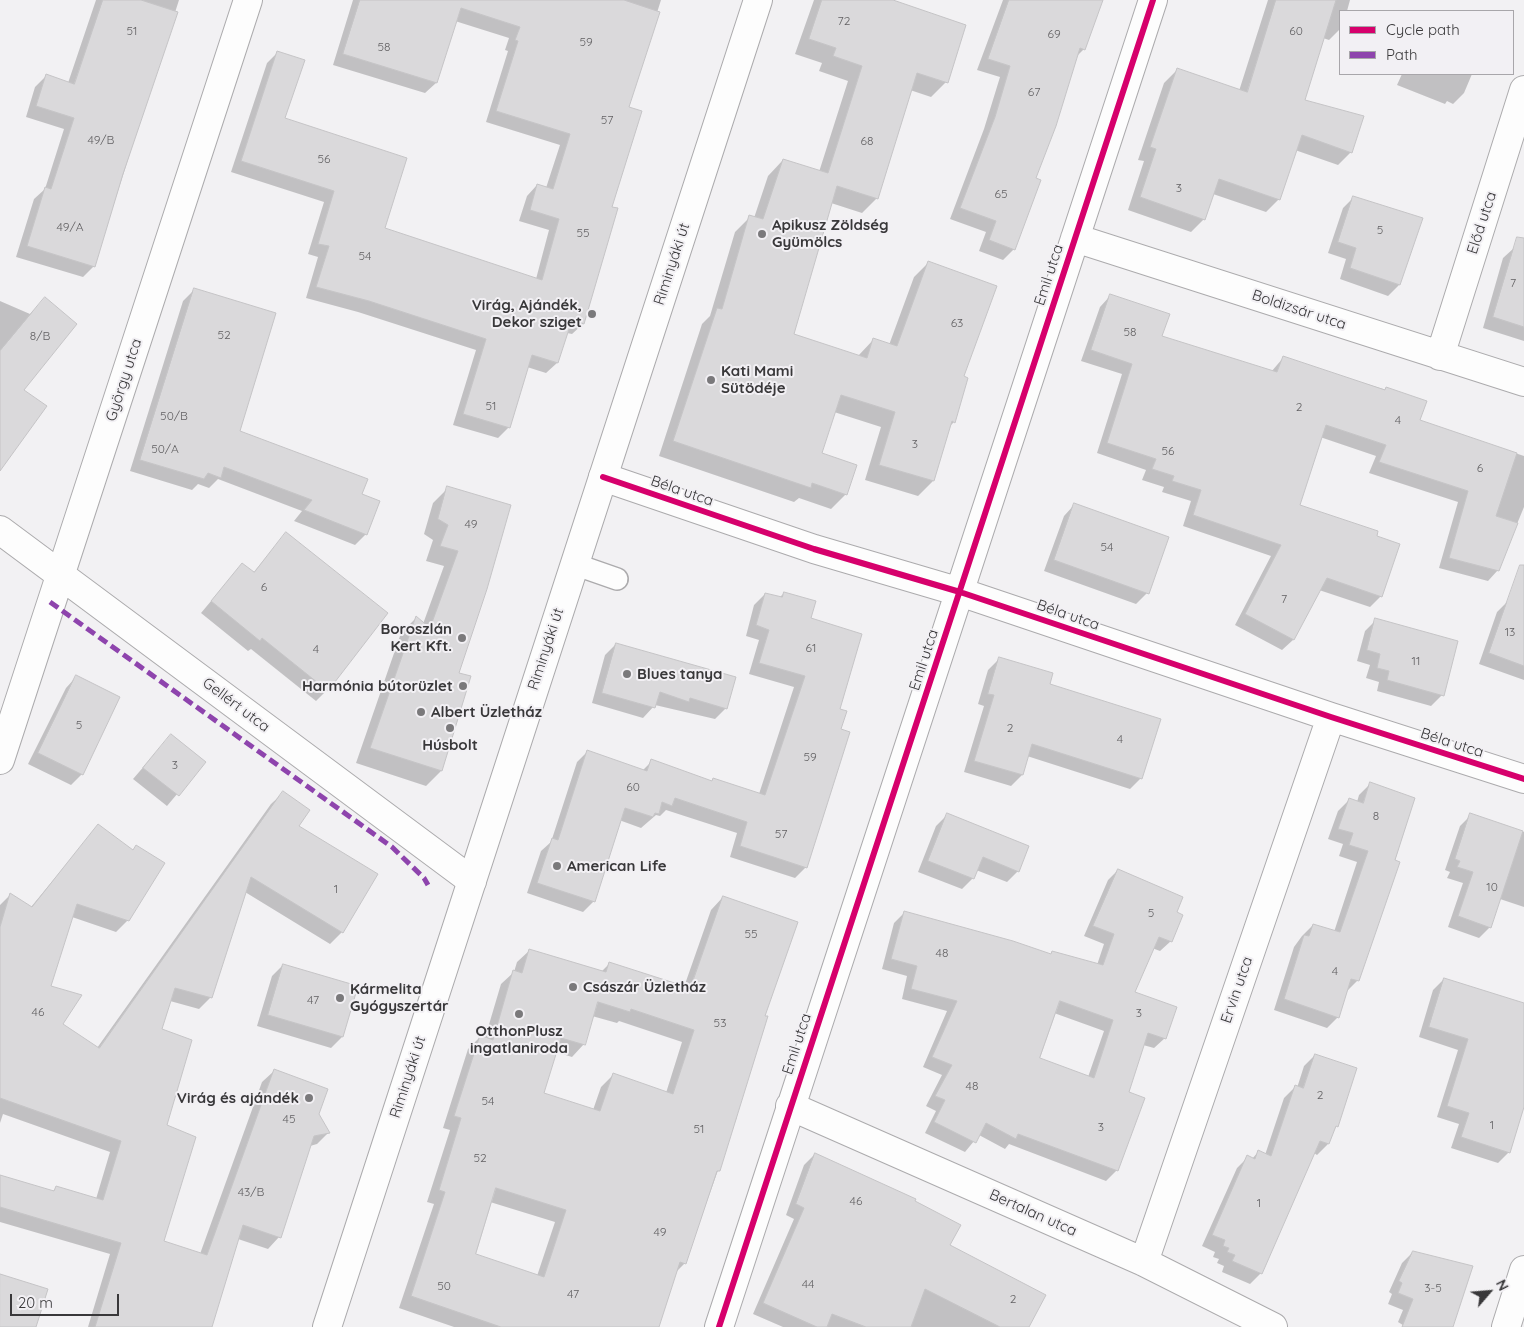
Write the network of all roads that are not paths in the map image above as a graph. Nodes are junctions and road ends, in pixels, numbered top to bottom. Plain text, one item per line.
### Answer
1 (248, 0) edge
2 (758, 0) edge
3 (1153, 0) edge
4 (1524, 90) edge
5 (1074, 238) junction
6 (1440, 356) junction
7 (1524, 382) edge
8 (603, 477) junction
9 (0, 530) edge
10 (574, 564) junction
11 (59, 574) junction
12 (617, 579) dead end
13 (960, 592) junction
14 (1331, 717) junction
15 (0, 760) edge
16 (1524, 779) edge
17 (472, 881) junction
18 (790, 1106) junction
19 (1144, 1262) junction
20 (1524, 1270) edge
21 (327, 1327) edge
22 (719, 1327) edge
23 (1273, 1327) edge
24 (1506, 1327) edge

1 - 11 street, György utca
2 - 8 street, Riminyáki út
3 - 5 street, Emil utca
4 - 6 street, Előd utca
5 - 6 street, Boldizsár utca
5 - 13 street, Emil utca
6 - 7 street, Boldizsár utca
8 - 10 street, Riminyáki út
8 - 13 street, Béla utca
9 - 11 street, Gellért utca
10 - 12 lane
10 - 17 street, Riminyáki út
11 - 15 street, György utca
11 - 17 street, Gellért utca
13 - 14 street, Béla utca
13 - 18 street, Emil utca
14 - 16 street, Béla utca
14 - 19 street, Ervin utca
17 - 21 street, Riminyáki út
18 - 19 street, Bertalan utca
18 - 22 street, Emil utca
19 - 23 street, Bertalan utca
20 - 24 street

